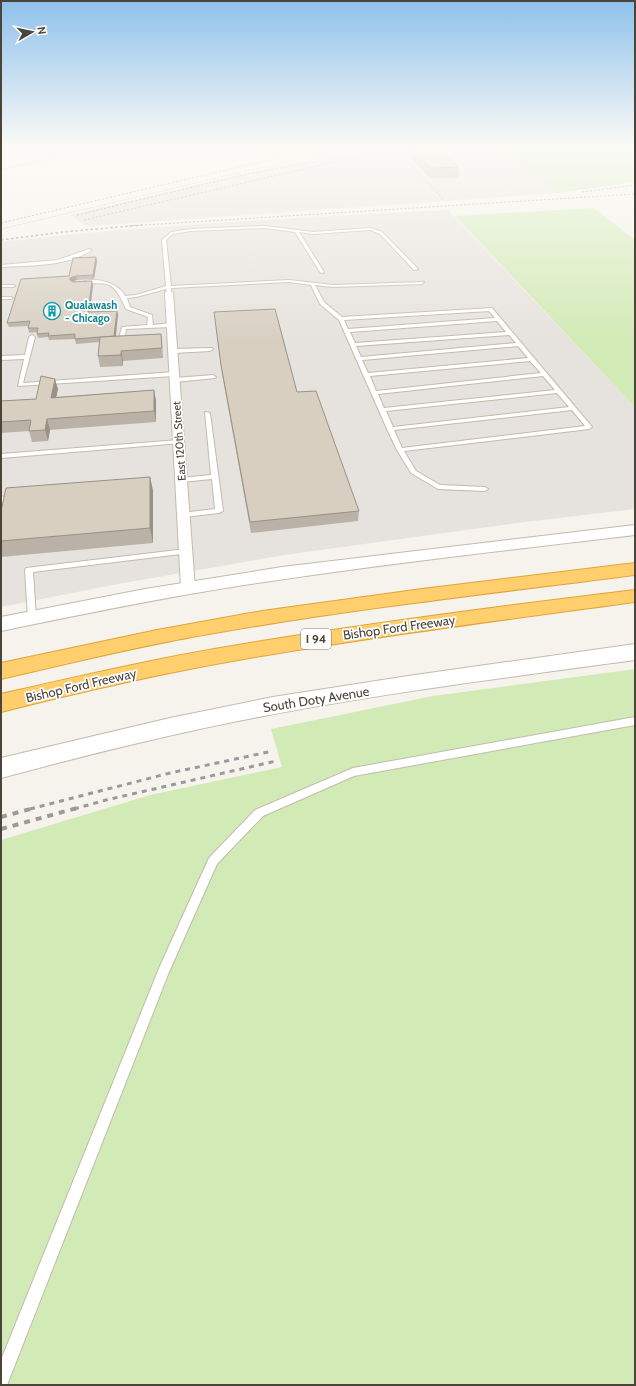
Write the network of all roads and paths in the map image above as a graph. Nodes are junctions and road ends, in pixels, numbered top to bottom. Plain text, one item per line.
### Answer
1 (70, 213) edge
2 (1, 229) edge
3 (297, 232) junction
4 (90, 250) dead end
5 (1, 266) edge
6 (416, 269) dead end
7 (322, 272) dead end
8 (74, 283) edge
9 (422, 283) dead end
10 (313, 285) junction
11 (1, 286) edge
12 (14, 286) dead end
13 (169, 290) junction
14 (125, 296) junction
15 (1, 298) edge
16 (12, 298) dead end
17 (498, 319) junction
18 (341, 320) junction
19 (171, 325) junction
20 (150, 326) junction
21 (346, 331) junction
22 (510, 332) junction
23 (32, 337) dead end
24 (121, 342) edge
25 (520, 344) junction
26 (353, 345) junction
27 (210, 349) dead end
28 (173, 351) junction
29 (27, 357) junction
30 (1, 358) edge
31 (359, 359) junction
32 (531, 359) junction
33 (544, 374) junction
34 (366, 375) junction
35 (174, 377) junction
36 (213, 377) dead end
37 (558, 391) junction
38 (374, 393) junction
39 (572, 408) junction
40 (382, 410) junction
41 (207, 413) dead end
42 (390, 429) junction
43 (179, 442) junction
44 (400, 450) junction
45 (1, 456) edge
46 (215, 477) junction
47 (181, 480) junction
48 (485, 489) dead end
49 (1, 498) edge
50 (1, 508) edge
51 (184, 515) junction
52 (635, 530) edge
53 (186, 552) junction
54 (635, 569) edge
55 (188, 588) junction
56 (635, 596) edge
57 (32, 618) junction
58 (1, 624) edge
59 (635, 652) edge
60 (1, 671) edge
61 (1, 703) edge
62 (635, 721) edge
63 (1, 768) edge
64 (1, 1380) edge

1 - 2 path
3 - 6 lane
3 - 7 lane
3 - 13 lane
4 - 5 lane
8 - 14 lane
9 - 10 lane
10 - 13 lane
10 - 18 lane
11 - 12 lane
13 - 14 lane
13 - 19 street, East 120th Street
14 - 20 lane
15 - 16 lane
17 - 18 lane
17 - 21 lane
17 - 22 lane
18 - 21 lane
19 - 20 lane
19 - 28 street, East 120th Street
20 - 24 lane
21 - 26 lane
22 - 25 lane
22 - 26 lane
23 - 29 lane
25 - 31 lane
25 - 32 lane
26 - 31 lane
27 - 28 lane
28 - 35 street, East 120th Street
29 - 30 lane
29 - 35 lane
31 - 34 lane
32 - 33 lane
32 - 34 lane
33 - 37 lane
33 - 38 lane
34 - 38 lane
35 - 36 lane
35 - 43 street, East 120th Street
37 - 39 lane
37 - 40 lane
38 - 40 lane
39 - 42 lane
39 - 44 lane
40 - 42 lane
41 - 46 lane
42 - 44 lane
43 - 45 lane
43 - 47 street, East 120th Street
44 - 48 lane
46 - 47 lane
46 - 51 lane
47 - 51 street, East 120th Street
49 - 50 lane
51 - 53 street, East 120th Street
52 - 55 street
53 - 55 street, East 120th Street
53 - 57 lane
54 - 60 highway, I 94
55 - 57 street
56 - 61 highway, Bishop Ford Freeway / I 94
57 - 58 street
59 - 63 street, South Doty Avenue
62 - 64 lane

